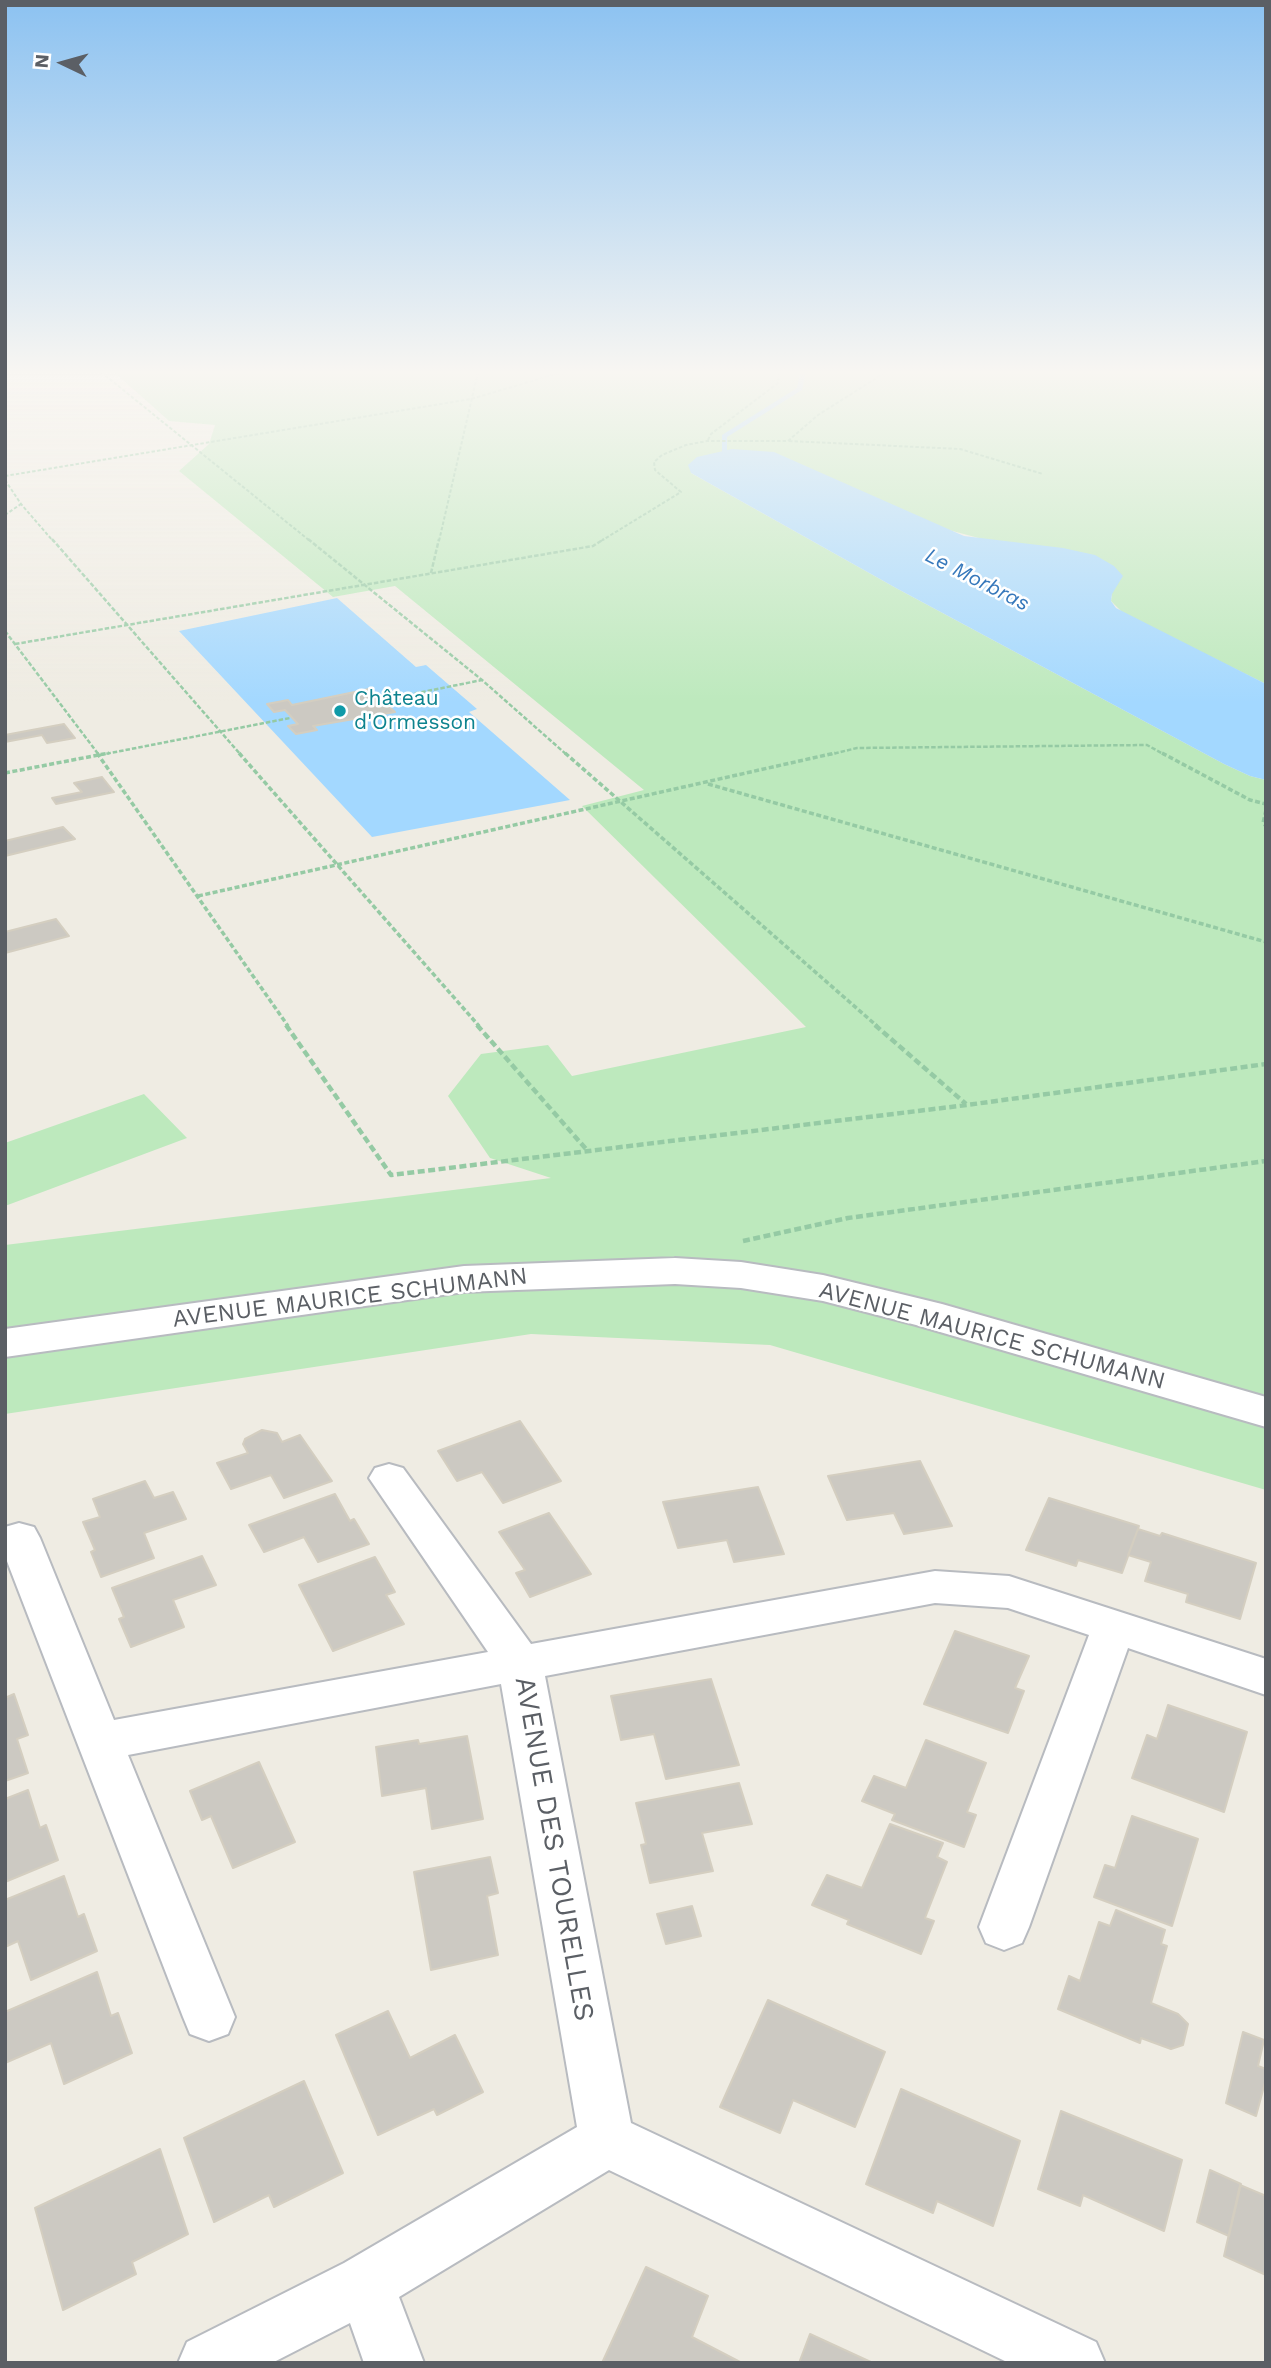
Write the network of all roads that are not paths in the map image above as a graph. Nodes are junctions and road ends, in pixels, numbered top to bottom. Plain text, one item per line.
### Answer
1 (5, 1343) edge
2 (1266, 1412) edge
3 (389, 1478) dead end
4 (19, 1538) dead end
5 (1114, 1626) junction
6 (520, 1663) junction
7 (1266, 1676) edge
8 (99, 1742) junction
9 (1004, 1927) dead end
10 (209, 2017) dead end
11 (607, 2140) junction
12 (365, 2284) junction
13 (208, 2363) edge
14 (394, 2363) edge
15 (1075, 2363) edge

1 - 2 street, AVENUE MAURICE SCHUMANN
3 - 6 street
4 - 8 street
5 - 6 street, AVENUE DES TOURELLES
5 - 7 street, AVENUE DES TOURELLES
5 - 9 street
6 - 8 street
6 - 11 street, AVENUE DES TOURELLES
8 - 10 street
11 - 12 street
11 - 15 street
12 - 13 street
12 - 14 street

